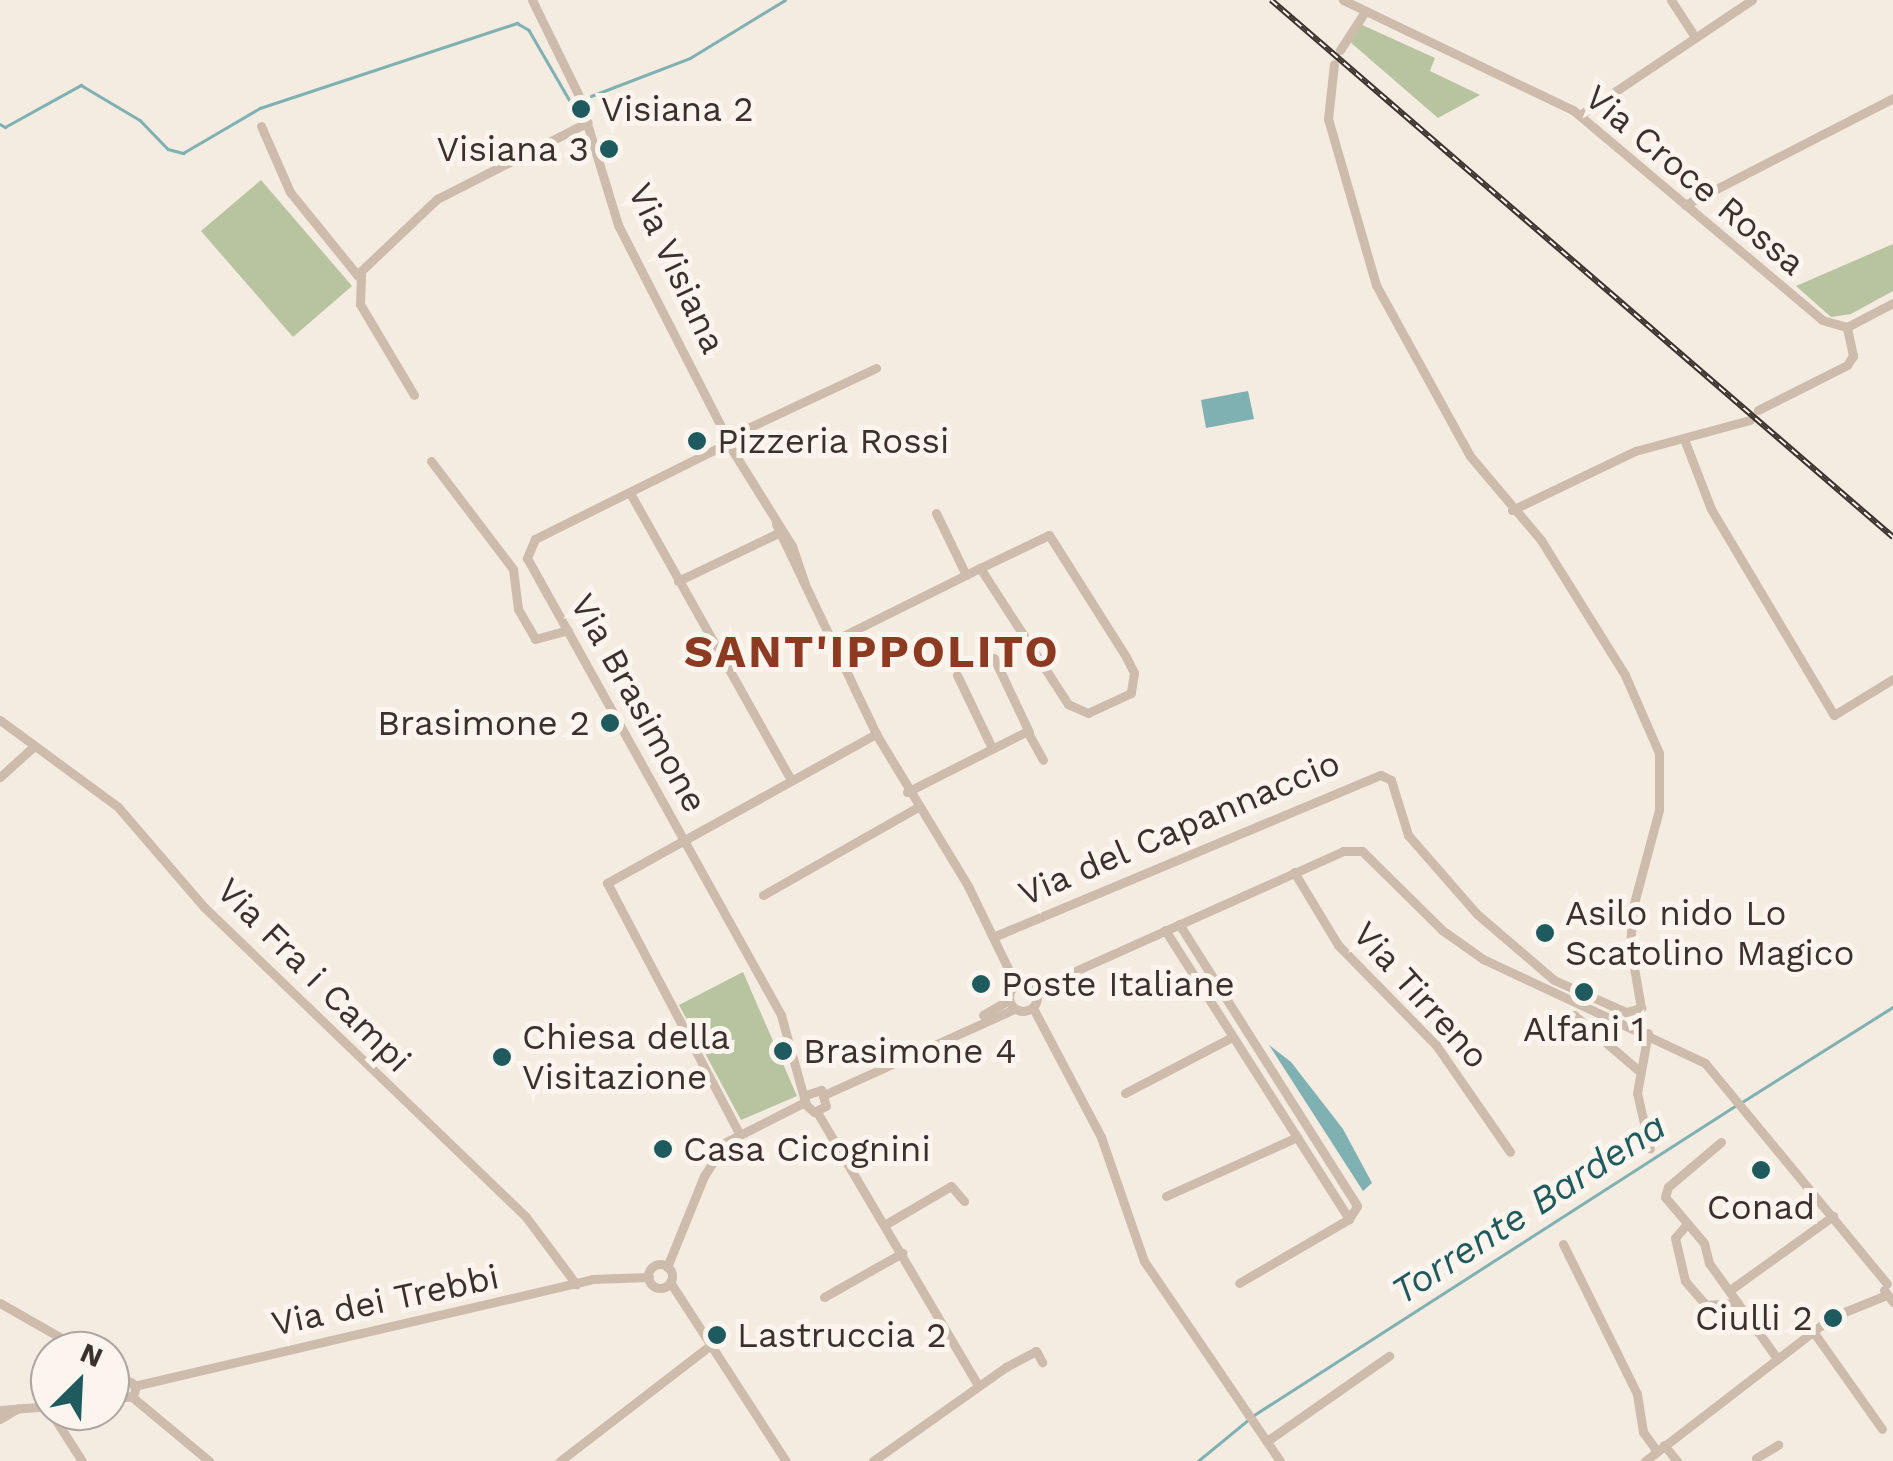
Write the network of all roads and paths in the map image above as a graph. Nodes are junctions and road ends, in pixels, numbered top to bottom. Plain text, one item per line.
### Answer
1 (532, 0) edge
2 (1343, 0) edge
3 (1671, 0) edge
4 (1752, 0) edge
5 (1364, 13) junction
6 (1694, 37) junction
7 (1340, 50) dead end
8 (1334, 64) dead end
9 (1893, 98) edge
10 (1580, 116) junction
11 (588, 122) junction
12 (262, 126) dead end
13 (1685, 205) junction
14 (358, 276) junction
15 (1893, 302) edge
16 (1847, 327) junction
17 (876, 368) dead end
18 (414, 395) dead end
19 (1758, 410) dead end
20 (1750, 420) dead end
21 (729, 435) junction
22 (1684, 439) junction
23 (726, 447) junction
24 (431, 461) dead end
25 (630, 493) junction
26 (1512, 510) junction
27 (936, 513) dead end
28 (776, 529) junction
29 (980, 568) junction
30 (966, 576) junction
31 (678, 581) junction
32 (568, 630) junction
33 (833, 642) junction
34 (994, 658) dead end
35 (957, 676) dead end
36 (1893, 679) edge
37 (0, 720) edge
38 (1030, 732) junction
39 (876, 734) junction
40 (32, 748) junction
41 (992, 748) junction
42 (1042, 760) dead end
43 (0, 777) edge
44 (791, 780) junction
45 (907, 792) junction
46 (916, 808) junction
47 (684, 839) junction
48 (1294, 872) junction
49 (764, 895) dead end
50 (1179, 924) junction
51 (1165, 930) junction
52 (993, 936) junction
53 (1016, 985) junction
54 (1035, 989) junction
55 (1011, 1004) junction
56 (1033, 1008) junction
57 (1574, 1014) dead end
58 (1648, 1033) junction
59 (1232, 1037) junction
60 (1638, 1070) junction
61 (1126, 1093) dead end
62 (816, 1101) junction
63 (740, 1135) junction
64 (1296, 1136) junction
65 (1722, 1142) dead end
66 (1650, 1149) dead end
67 (1510, 1152) dead end
68 (1166, 1196) dead end
69 (964, 1201) dead end
70 (1832, 1216) junction
71 (1349, 1219) junction
72 (886, 1224) junction
73 (1688, 1224) junction
74 (1564, 1244) dead end
75 (902, 1252) junction
76 (667, 1266) junction
77 (649, 1277) junction
78 (670, 1282) junction
79 (1238, 1283) dead end
80 (576, 1284) junction
81 (1890, 1284) edge
82 (1730, 1290) junction
83 (824, 1298) dead end
84 (1888, 1299) edge
85 (1738, 1303) junction
86 (0, 1304) edge
87 (1812, 1330) junction
88 (48, 1331) edge
89 (712, 1344) junction
90 (1389, 1356) dead end
91 (1776, 1356) junction
92 (1042, 1362) dead end
93 (978, 1385) junction
94 (133, 1391) joint
95 (18, 1408) junction
96 (30, 1408) edge
97 (0, 1410) edge
98 (0, 1419) edge
99 (1882, 1430) dead end
100 (63, 1431) edge
101 (1267, 1441) junction
102 (1778, 1445) dead end
103 (1661, 1448) junction
104 (1754, 1460) edge
105 (82, 1461) edge
106 (209, 1461) edge
107 (560, 1461) edge
108 (786, 1461) edge
109 (873, 1461) edge
110 (1280, 1461) edge
111 (1645, 1461) edge
112 (1676, 1461) edge

1 - 11 street, Via Visiana
2 - 5 street, Via Croce Rossa
3 - 6 street
4 - 6 street
5 - 7 street
5 - 10 street, Via Croce Rossa
6 - 10 street
8 - 26 street
9 - 13 street
10 - 13 street, Via Croce Rossa
11 - 14 street
11 - 21 street, Via Visiana
12 - 14 street
13 - 16 street, Via Croce Rossa
14 - 18 street
15 - 16 street
16 - 19 street
17 - 21 street
20 - 22 street
21 - 23 street
22 - 26 street
22 - 36 street
23 - 25 street, Via Brasimone
23 - 28 street
24 - 32 street
25 - 31 street
25 - 32 street, Via Brasimone
26 - 52 street, Via del Capannaccio
27 - 30 street
28 - 31 street
28 - 33 street
29 - 29 street
29 - 30 street
30 - 33 street
31 - 44 street
32 - 47 street, Via Brasimone
33 - 39 street
34 - 38 street
35 - 41 street
37 - 40 street, Via Fra i Campi
38 - 41 street
38 - 42 street
39 - 44 street
39 - 45 street
40 - 43 street
40 - 80 street, Via Fra i Campi
41 - 45 street
44 - 47 street
45 - 46 street
46 - 49 street
46 - 52 street
47 - 62 street, Via Brasimone
47 - 63 street
48 - 50 street
48 - 58 street
48 - 67 street, Via Tirreno
50 - 51 street
50 - 71 street
51 - 54 street
51 - 59 street
52 - 53 street
53 - 54 street
53 - 55 street
54 - 56 street
55 - 56 street
55 - 62 street
56 - 101 street
57 - 60 street
58 - 60 street
58 - 70 street
59 - 61 street
59 - 64 street
60 - 66 street
62 - 63 street
62 - 72 street, Via Brasimone
63 - 76 street
64 - 68 street
64 - 71 street
65 - 73 street
69 - 72 street
70 - 81 street
70 - 82 street
71 - 79 street
72 - 75 street, Via Brasimone
73 - 82 street
73 - 85 street
74 - 103 street
75 - 83 street
75 - 93 street, Via Brasimone
76 - 77 street
76 - 78 street
77 - 78 street
77 - 80 street, Via dei Trebbi
78 - 89 street
80 - 94 street, Via dei Trebbi
81 - 84 street
82 - 85 street
84 - 87 street
85 - 91 street
86 - 88 street
87 - 91 street
87 - 99 street
89 - 107 street
89 - 108 street
90 - 101 street
91 - 103 street
92 - 93 street
93 - 109 street
94 - 106 street
95 - 96 street
95 - 97 street
95 - 98 street
100 - 105 street
101 - 110 street
102 - 104 street
103 - 111 street
103 - 112 street

